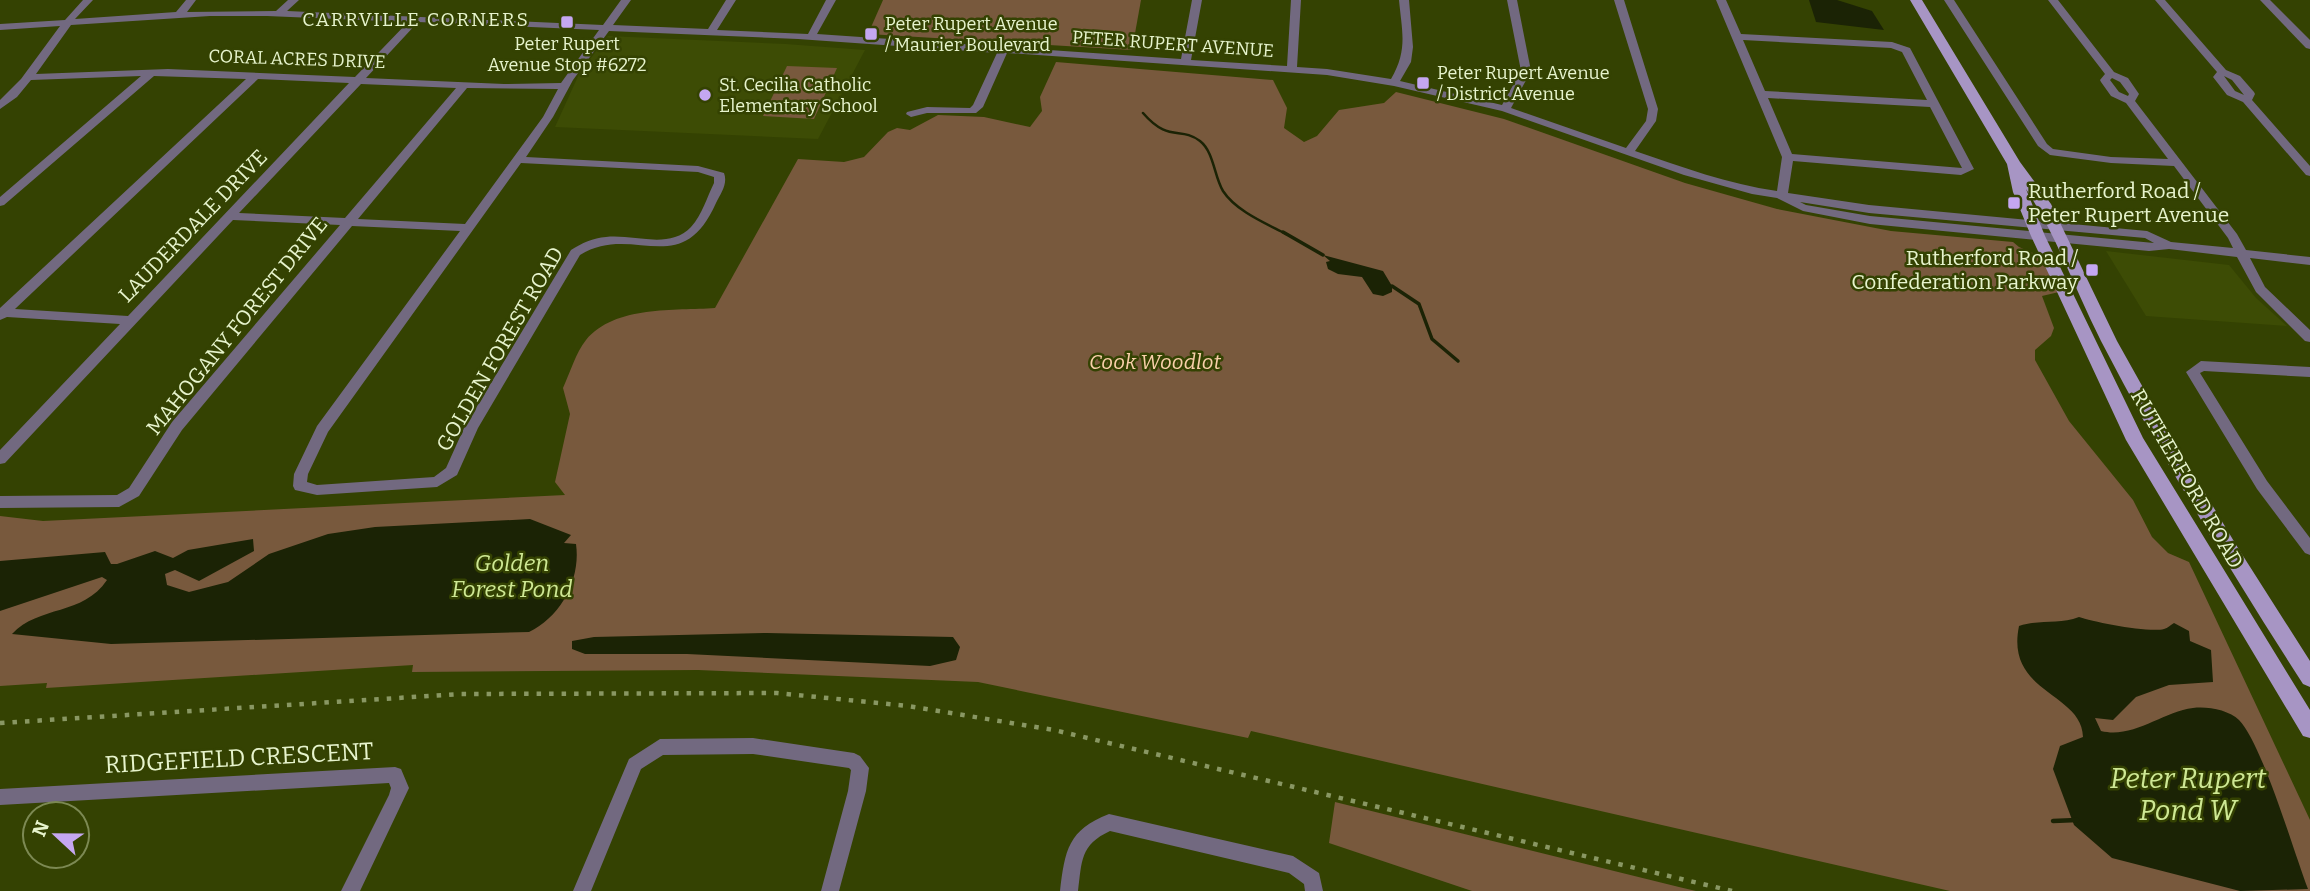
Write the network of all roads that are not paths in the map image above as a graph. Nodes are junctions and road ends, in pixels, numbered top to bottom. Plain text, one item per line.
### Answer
1 (88, 0) edge
2 (191, 0) edge
3 (294, 0) edge
4 (626, 0) edge
5 (731, 0) edge
6 (831, 0) edge
7 (1197, 0) edge
8 (1296, 0) edge
9 (1404, 0) edge
10 (1513, 0) edge
11 (1619, 0) edge
12 (1721, 0) edge
13 (1916, 0) edge
14 (1949, 0) edge
15 (2053, 0) edge
16 (2160, 0) edge
17 (2265, 0) edge
18 (278, 14) junction
19 (179, 15) junction
20 (69, 21) junction
21 (414, 21) junction
22 (0, 27) edge
23 (604, 28) junction
24 (711, 32) junction
25 (811, 37) junction
26 (1737, 37) junction
27 (2310, 46) edge
28 (1003, 50) junction
29 (1186, 62) junction
30 (1292, 69) junction
31 (152, 72) junction
32 (256, 75) junction
33 (29, 77) junction
34 (359, 80) junction
35 (1394, 83) junction
36 (464, 85) junction
37 (564, 86) junction
38 (1761, 94) junction
39 (1935, 104) junction
40 (0, 106) edge
41 (1504, 109) junction
42 (911, 114) dead end
43 (1628, 153) junction
44 (1788, 156) junction
45 (518, 160) junction
46 (2178, 163) junction
47 (2014, 164) junction
48 (2310, 173) edge
49 (1782, 197) junction
50 (0, 203) edge
51 (230, 216) junction
52 (347, 222) junction
53 (468, 228) junction
54 (2036, 230) junction
55 (2057, 232) junction
56 (2241, 253) junction
57 (2310, 261) edge
58 (1, 314) edge
59 (129, 320) junction
60 (2310, 338) edge
61 (2310, 372) edge
62 (0, 459) edge
63 (0, 502) edge
64 (2310, 549) edge
65 (2310, 678) edge
66 (2310, 729) edge
67 (0, 797) edge
68 (350, 891) edge
69 (582, 891) edge
70 (830, 891) edge
71 (1069, 891) edge
72 (1314, 891) edge

1 - 20 street
2 - 19 street
3 - 18 street
4 - 23 street, GOLDEN FOREST ROAD
5 - 24 street
6 - 25 street
7 - 29 street
8 - 30 street
9 - 35 street
10 - 41 street
11 - 43 street
12 - 26 street
13 - 47 main road, RUTHERFORD ROAD
14 - 46 street
15 - 46 street
16 - 48 street
17 - 27 street
18 - 19 street, PETER RUPERT AVENUE
18 - 21 street, PETER RUPERT AVENUE
19 - 20 street, PETER RUPERT AVENUE
20 - 22 street, PETER RUPERT AVENUE
20 - 33 street
21 - 23 street, PETER RUPERT AVENUE
21 - 34 street, LAUDERDALE DRIVE
23 - 24 street, PETER RUPERT AVENUE
23 - 37 street, GOLDEN FOREST ROAD
24 - 25 street, PETER RUPERT AVENUE
25 - 28 street, PETER RUPERT AVENUE
26 - 38 street
26 - 39 street
28 - 29 street, PETER RUPERT AVENUE
28 - 42 street
29 - 30 street, PETER RUPERT AVENUE
30 - 35 street, PETER RUPERT AVENUE
31 - 32 street, CORAL ACRES DRIVE
31 - 33 street, CORAL ACRES DRIVE
31 - 50 street
32 - 34 street, CORAL ACRES DRIVE
32 - 58 street
33 - 40 street
34 - 36 street, CORAL ACRES DRIVE
34 - 51 street, LAUDERDALE DRIVE
35 - 41 street, PETER RUPERT AVENUE
36 - 37 street, CORAL ACRES DRIVE
36 - 52 street, MAHOGANY FOREST DRIVE
37 - 45 street, GOLDEN FOREST ROAD
38 - 39 street
38 - 44 street
39 - 44 street
41 - 43 street, PETER RUPERT AVENUE
43 - 49 street, PETER RUPERT AVENUE
44 - 49 street
45 - 53 street, GOLDEN FOREST ROAD
45 - 53 street, GOLDEN FOREST ROAD
46 - 56 street
47 - 54 main road, RUTHERFORD ROAD
47 - 55 main road, RUTHERFORD ROAD
49 - 54 street, PETER RUPERT AVENUE
51 - 52 street
51 - 59 street, LAUDERDALE DRIVE
52 - 53 street
52 - 63 street, MAHOGANY FOREST DRIVE
54 - 55 street, PETER RUPERT AVENUE
54 - 66 main road, RUTHERFORD ROAD
55 - 56 street, PETER RUPERT AVENUE
55 - 65 main road, RUTHERFORD ROAD
56 - 57 street, PETER RUPERT AVENUE
56 - 60 street
58 - 59 street
59 - 62 street, LAUDERDALE DRIVE
61 - 64 street
67 - 68 street, RIDGEFIELD CRESCENT
69 - 70 street
71 - 72 street

